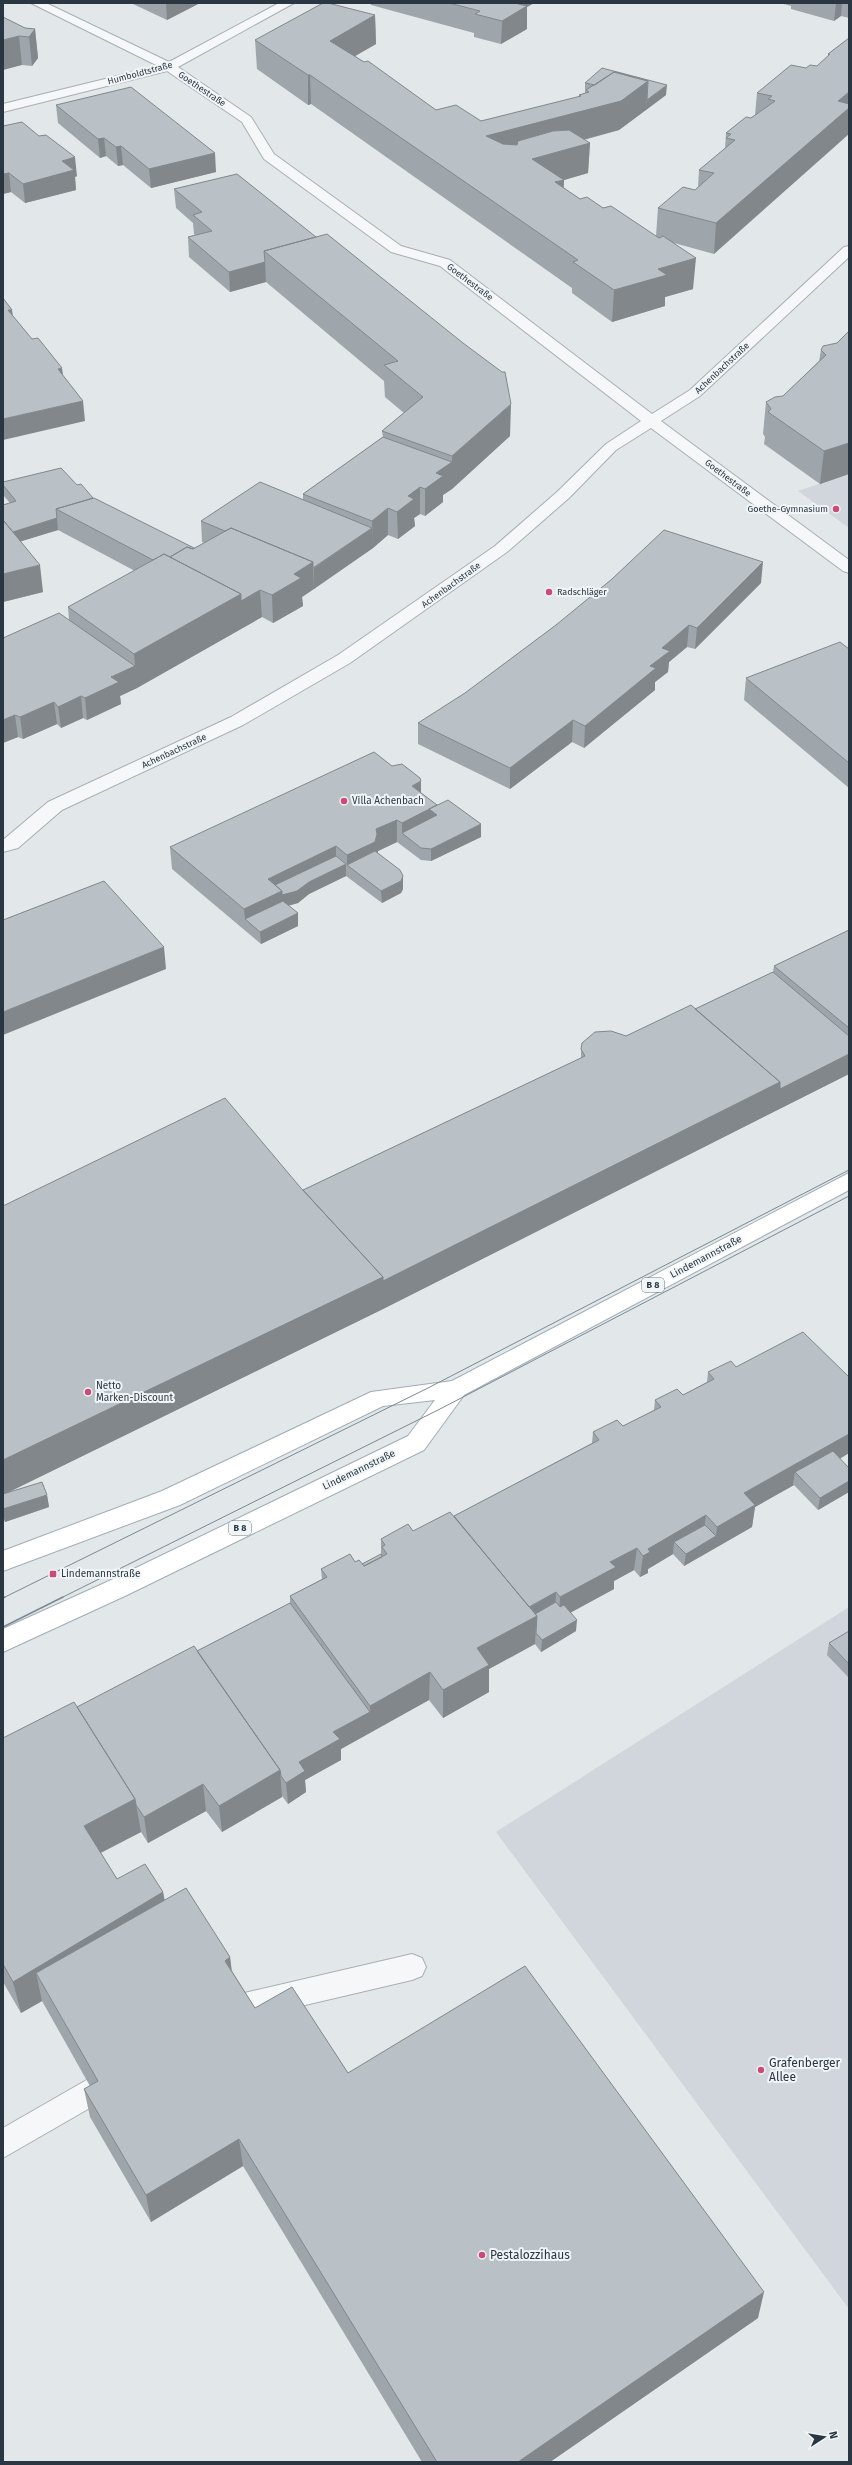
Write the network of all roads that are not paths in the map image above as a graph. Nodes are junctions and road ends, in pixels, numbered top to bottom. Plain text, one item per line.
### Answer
1 (37, 3) edge
2 (288, 3) edge
3 (169, 67) junction
4 (3, 108) edge
5 (849, 250) edge
6 (651, 420) junction
7 (849, 568) edge
8 (3, 846) edge
9 (849, 1181) edge
10 (456, 1389) junction
11 (3, 1561) edge
12 (3, 1641) edge
13 (412, 1967) dead end
14 (200, 2030) edge
15 (133, 2068) edge
16 (3, 2144) edge

1 - 3 street, Goethestraße
2 - 3 street, Humboldtstraße
3 - 4 street, Humboldtstraße
3 - 6 street, Goethestraße
5 - 6 street, Achenbachstraße
6 - 7 street, Goethestraße
6 - 8 street, Achenbachstraße
9 - 10 main road, Lindemannstraße / B 8
10 - 11 main road, Lindemannstraße / B 8
10 - 12 main road, Lindemannstraße / B 8
13 - 14 street
15 - 16 street

